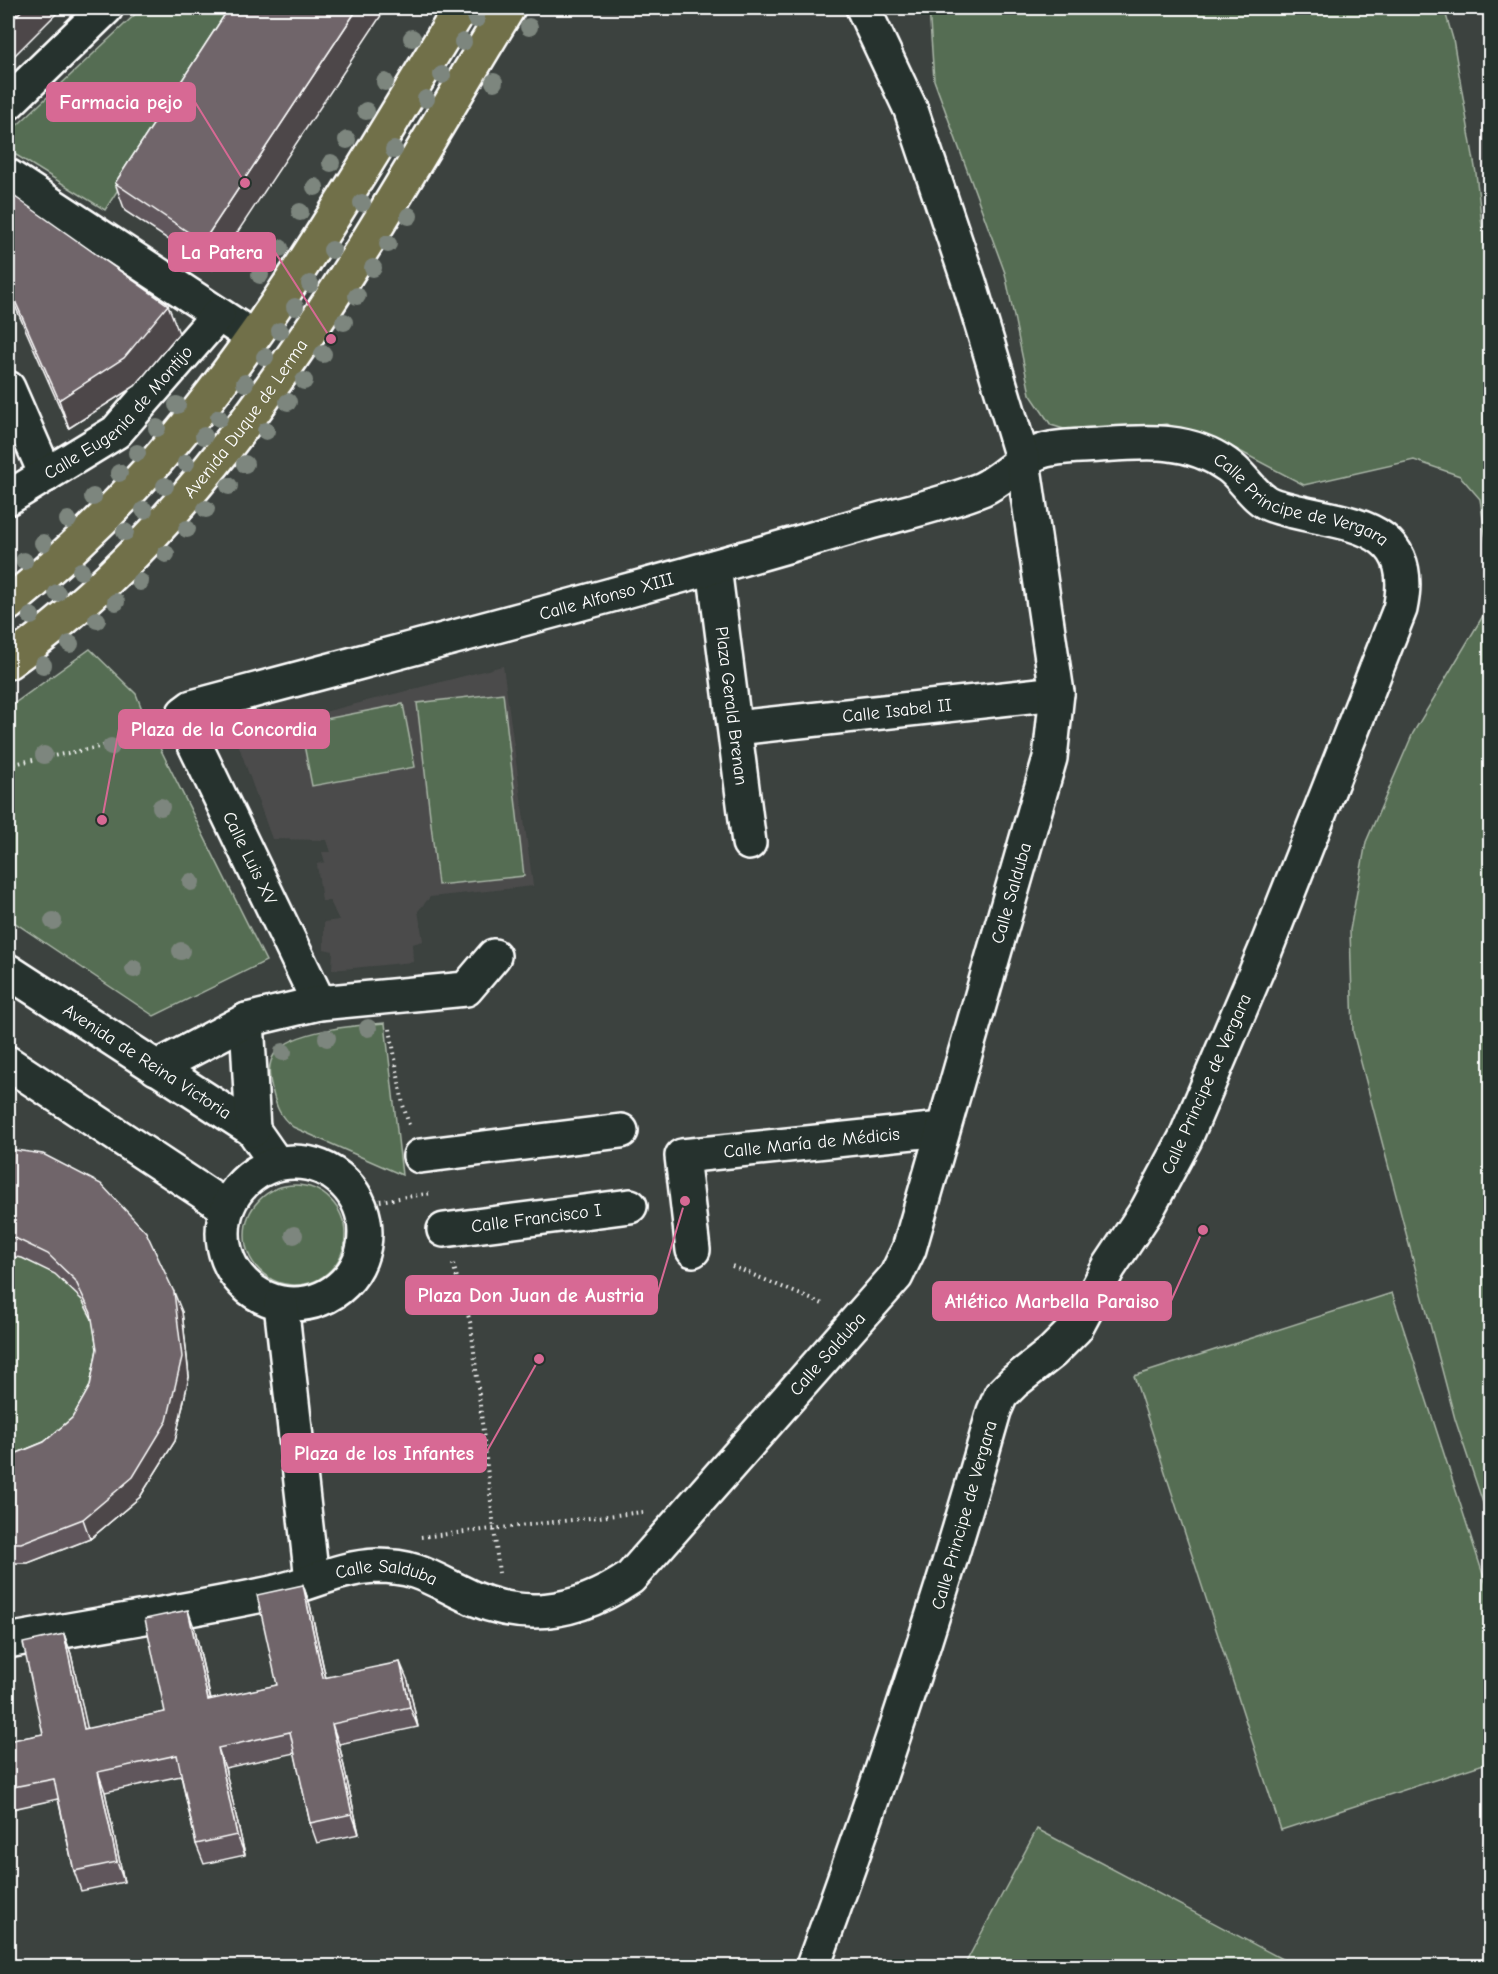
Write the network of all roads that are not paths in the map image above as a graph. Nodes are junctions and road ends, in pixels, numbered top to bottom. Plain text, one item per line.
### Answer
1 (106, 8) edge
2 (461, 8) edge
3 (508, 8) edge
4 (863, 8) edge
5 (8, 103) edge
6 (8, 176) edge
7 (218, 315) junction
8 (253, 337) junction
9 (8, 388) edge
10 (1023, 461) junction
11 (45, 475) junction
12 (8, 498) edge
13 (714, 567) junction
14 (8, 604) edge
15 (8, 662) edge
16 (1057, 693) junction
17 (184, 712) joint
18 (736, 728) junction
19 (749, 843) dead end
20 (494, 956) dead end
21 (15, 985) edge
22 (319, 1003) junction
23 (247, 1020) junction
24 (8, 1063) edge
25 (156, 1068) junction
26 (942, 1129) junction
27 (253, 1130) junction
28 (621, 1131) dead end
29 (420, 1156) dead end
30 (276, 1163) junction
31 (630, 1206) dead end
32 (226, 1208) junction
33 (444, 1230) road end
34 (693, 1250) dead end
35 (281, 1304) junction
36 (312, 1580) junction
37 (8, 1641) edge
38 (813, 1966) edge

1 - 5 street
2 - 8 main road
3 - 15 main road, Avenida Duque de Lerma
4 - 10 street, Calle Salduba
6 - 7 street
7 - 8 street
7 - 11 street, Calle Eugenia de Montijo
8 - 14 main road
9 - 11 street
10 - 13 street, Calle Alfonso XIII
10 - 16 street, Calle Salduba
10 - 38 street, Calle Principe de Vergara
11 - 12 street, Calle Eugenia de Montijo
13 - 17 street, Calle Alfonso XIII
13 - 18 street, Plaza Gerald Brenan
16 - 18 street, Calle Isabel II
16 - 26 street, Calle Salduba
17 - 22 street, Calle Luis XV
18 - 19 street, Plaza Gerald Brenan
20 - 22 street
21 - 25 street, Avenida de Reina Victoria
22 - 23 street
23 - 25 street
23 - 27 street
24 - 32 street
25 - 27 street, Avenida de Reina Victoria
26 - 34 street, Calle María de Médicis
26 - 36 street, Calle Salduba
27 - 30 street, Avenida de Reina Victoria
28 - 29 street
30 - 32 street
30 - 35 street
31 - 33 street, Calle Francisco I
32 - 35 street
35 - 36 street
36 - 37 street, Calle Salduba

